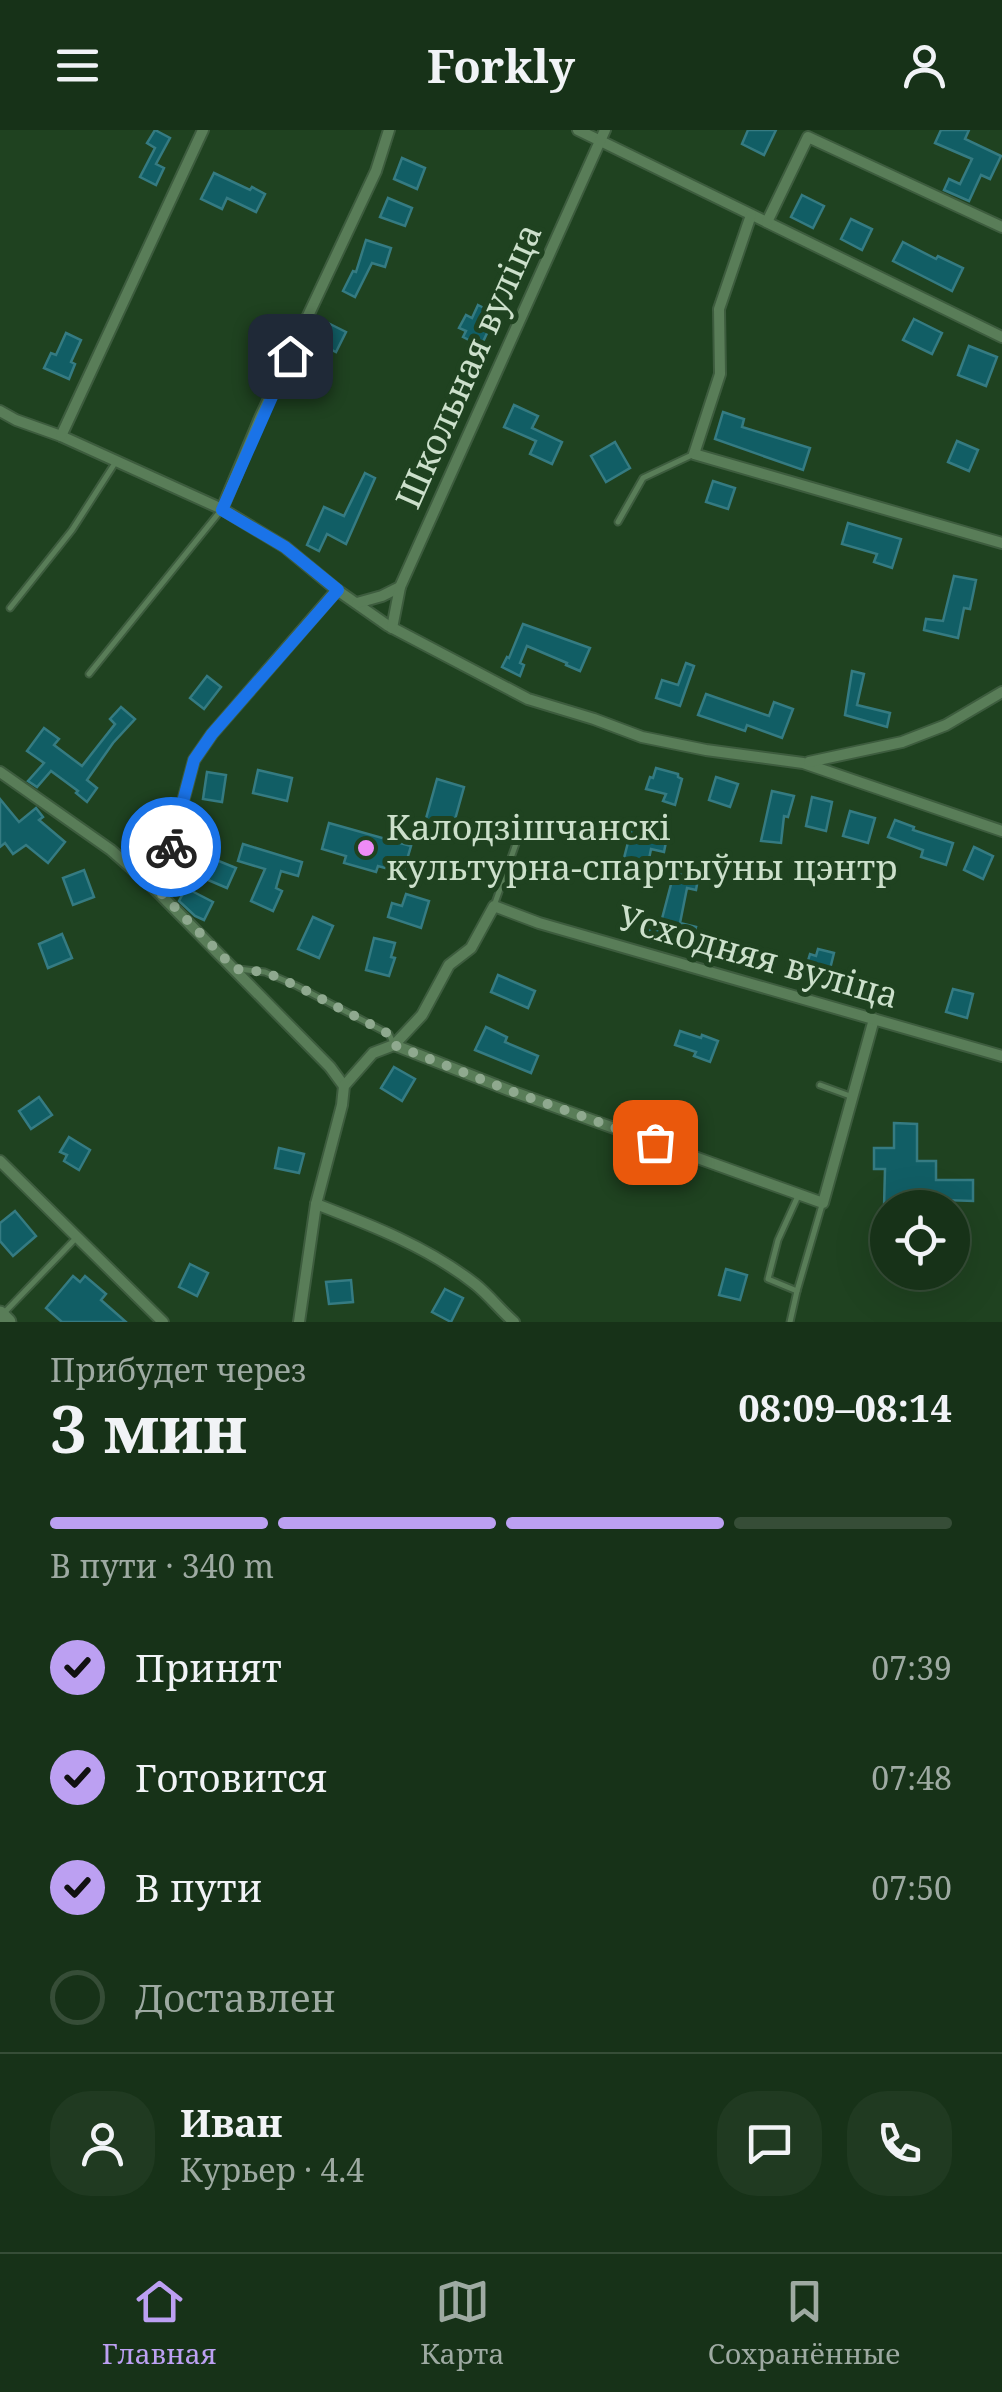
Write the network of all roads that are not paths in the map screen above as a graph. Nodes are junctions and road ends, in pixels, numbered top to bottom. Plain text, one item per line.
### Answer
1 (203, 130) edge
2 (389, 130) edge
3 (578, 130) edge
4 (602, 135) edge
5 (751, 215) junction
6 (767, 222) junction
7 (1002, 227) edge
8 (1002, 337) edge
9 (0, 411) edge
10 (16, 420) junction
11 (0, 427) edge
12 (61, 436) junction
13 (694, 454) junction
14 (116, 461) junction
15 (222, 510) junction
16 (618, 522) dead end
17 (1002, 543) edge
18 (400, 586) junction
19 (338, 590) junction
20 (357, 604) junction
21 (10, 608) dead end
22 (392, 628) junction
23 (89, 674) dead end
24 (1002, 692) edge
25 (803, 763) junction
26 (0, 772) edge
27 (524, 821) dead end
28 (1002, 831) edge
29 (154, 886) junction
30 (494, 906) junction
31 (235, 969) junction
32 (874, 1019) junction
33 (394, 1045) junction
34 (1002, 1056) edge
35 (820, 1085) dead end
36 (344, 1086) junction
37 (853, 1097) junction
38 (0, 1161) edge
39 (798, 1194) junction
40 (823, 1202) junction
41 (316, 1204) junction
42 (76, 1238) junction
43 (797, 1291) junction
44 (2, 1317) edge
45 (156, 1320) edge
46 (299, 1322) edge
47 (514, 1322) edge
48 (790, 1322) edge

1 - 12 street
2 - 15 street
3 - 4 street
4 - 5 street
4 - 18 street, Школьная вуліца
5 - 6 street
5 - 13 street
6 - 7 street
6 - 8 street
9 - 10 street
10 - 11 street
10 - 12 street
12 - 14 street
13 - 16 lane
13 - 17 street
14 - 15 street
14 - 21 lane
15 - 19 street
15 - 23 lane
18 - 20 street
18 - 22 street, Школьная вуліца
19 - 20 street
19 - 29 street
20 - 22 street
22 - 25 street
24 - 25 street
25 - 28 street
26 - 29 street
27 - 30 lane
29 - 31 street
30 - 32 street, Усходняя вуліца
30 - 33 street
31 - 33 lane
31 - 36 street
32 - 34 street, Усходняя вуліца
32 - 37 street
33 - 36 street
33 - 39 street
35 - 37 lane
36 - 41 street
37 - 40 street
38 - 42 street
39 - 40 street
39 - 43 lane
40 - 43 lane
41 - 46 street
41 - 47 street
42 - 44 lane
42 - 45 street
43 - 48 lane

